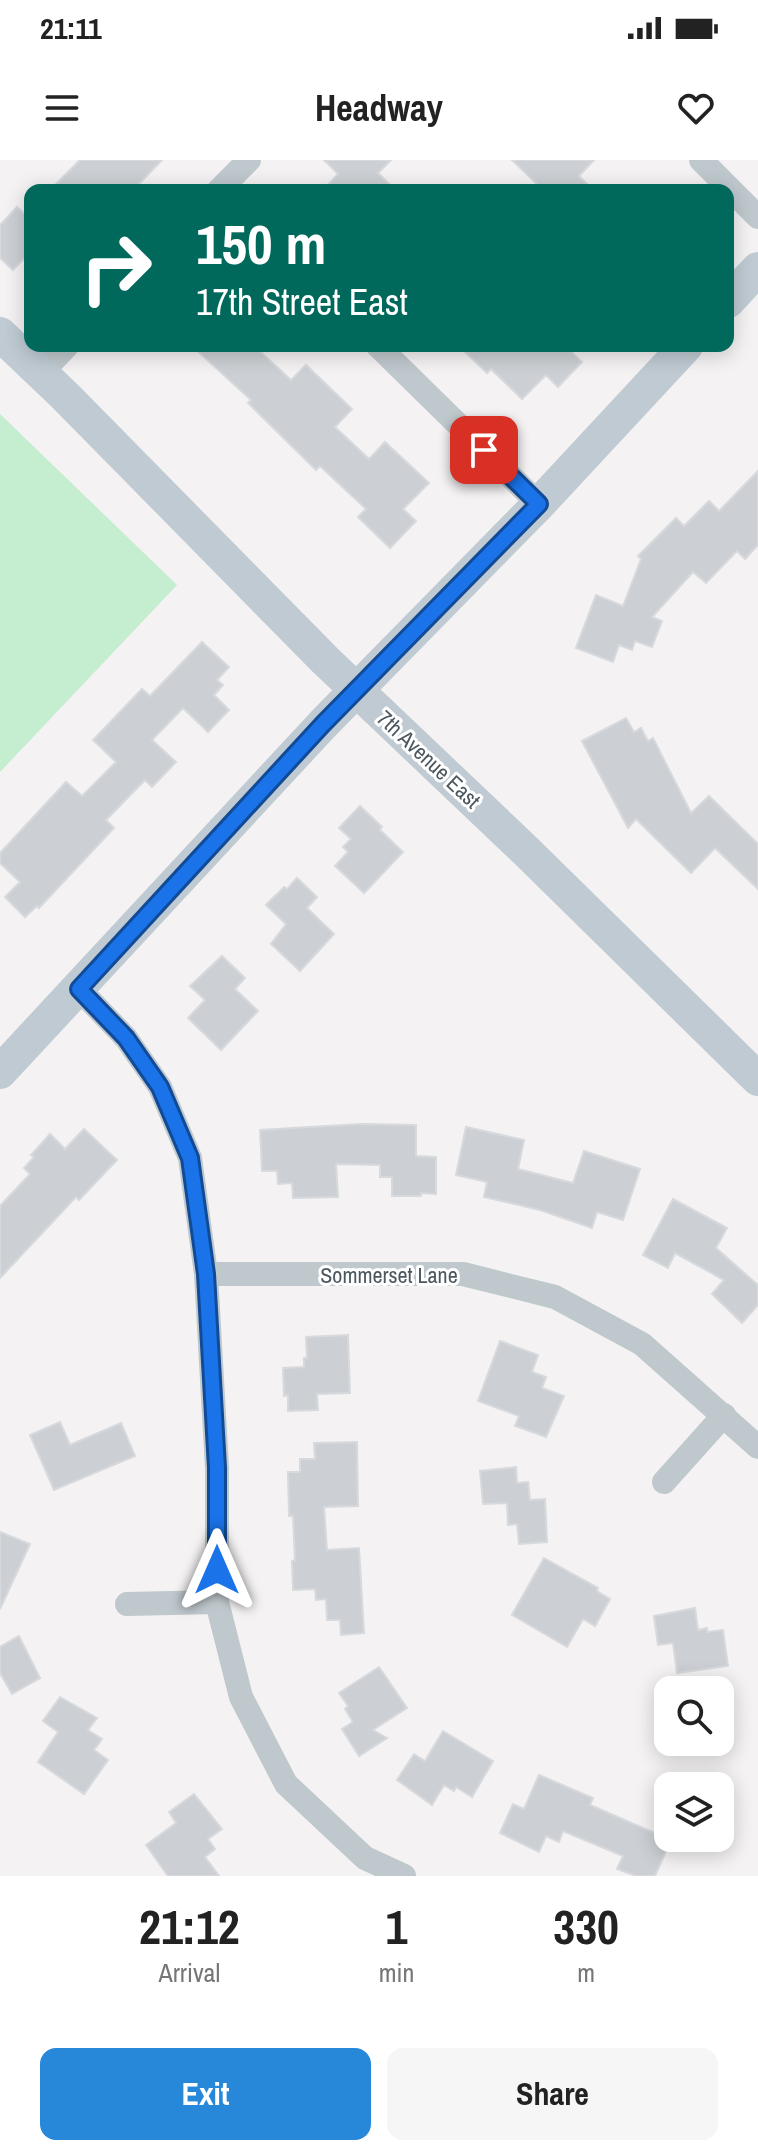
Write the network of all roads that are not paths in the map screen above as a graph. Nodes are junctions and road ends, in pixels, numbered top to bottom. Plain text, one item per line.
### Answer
1 (249, 160) edge
2 (701, 160) edge
3 (225, 184) edge
4 (725, 184) edge
5 (734, 193) edge
6 (758, 217) edge
7 (758, 269) edge
8 (734, 295) edge
9 (0, 334) edge
10 (61, 352) edge
11 (384, 352) edge
12 (680, 352) edge
13 (41, 373) junction
14 (539, 504) junction
15 (356, 690) junction
16 (79, 989) junction
17 (0, 1072) edge
18 (758, 1079) edge
19 (206, 1274) junction
20 (724, 1415) junction
21 (758, 1447) edge
22 (664, 1482) dead end
23 (217, 1602) junction
24 (127, 1604) dead end
25 (404, 1876) edge

1 - 3 street
2 - 4 street
5 - 6 street
7 - 8 street
9 - 13 street, 7th Avenue East
10 - 13 street
11 - 14 street
12 - 14 street
13 - 15 street, 7th Avenue East
14 - 15 street
15 - 16 street
15 - 18 street, 7th Avenue East
16 - 17 street
16 - 19 street
19 - 20 street, Sommerset Lane
19 - 23 street
20 - 21 street, Sommerset Lane
20 - 22 street
23 - 24 street
23 - 25 street

